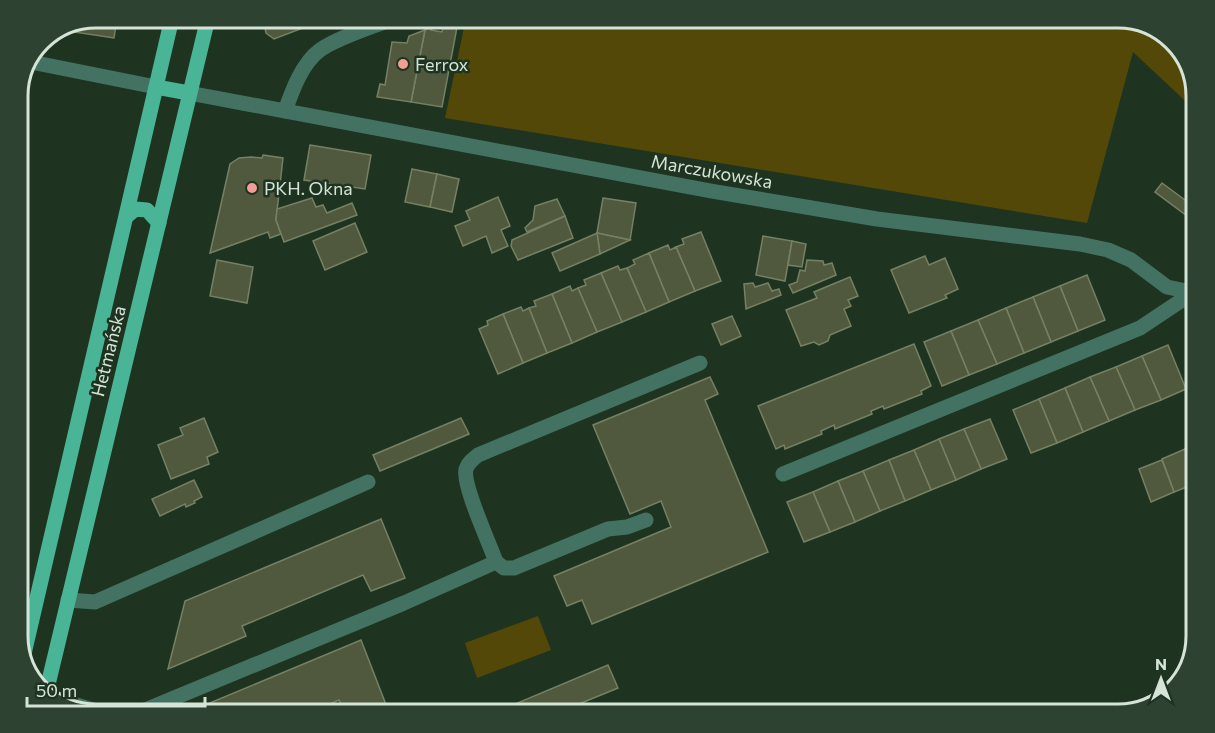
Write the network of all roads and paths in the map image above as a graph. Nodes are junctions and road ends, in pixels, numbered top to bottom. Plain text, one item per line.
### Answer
1 (170, 28) edge
2 (205, 28) edge
3 (371, 28) edge
4 (37, 63) edge
5 (156, 87) junction
6 (189, 93) junction
7 (285, 111) junction
8 (127, 216) junction
9 (159, 223) junction
10 (1186, 291) edge
11 (1186, 297) edge
12 (700, 363) dead end
13 (783, 474) dead end
14 (368, 482) dead end
15 (646, 520) dead end
16 (496, 562) junction
17 (68, 600) junction
18 (29, 632) edge
19 (48, 684) edge
20 (160, 704) edge

1 - 5 main road, Hetmańska
2 - 6 main road, Hetmańska
3 - 7 street
4 - 5 street
5 - 6 main road
5 - 8 main road, Hetmańska
6 - 7 street, Marczukowska
6 - 9 main road, Hetmańska
7 - 10 street, Marczukowska
8 - 9 main road
8 - 18 main road, Hetmańska
9 - 17 main road, Hetmańska
11 - 13 street
12 - 16 street
14 - 17 street
15 - 16 street
16 - 20 street
17 - 19 main road, Hetmańska

